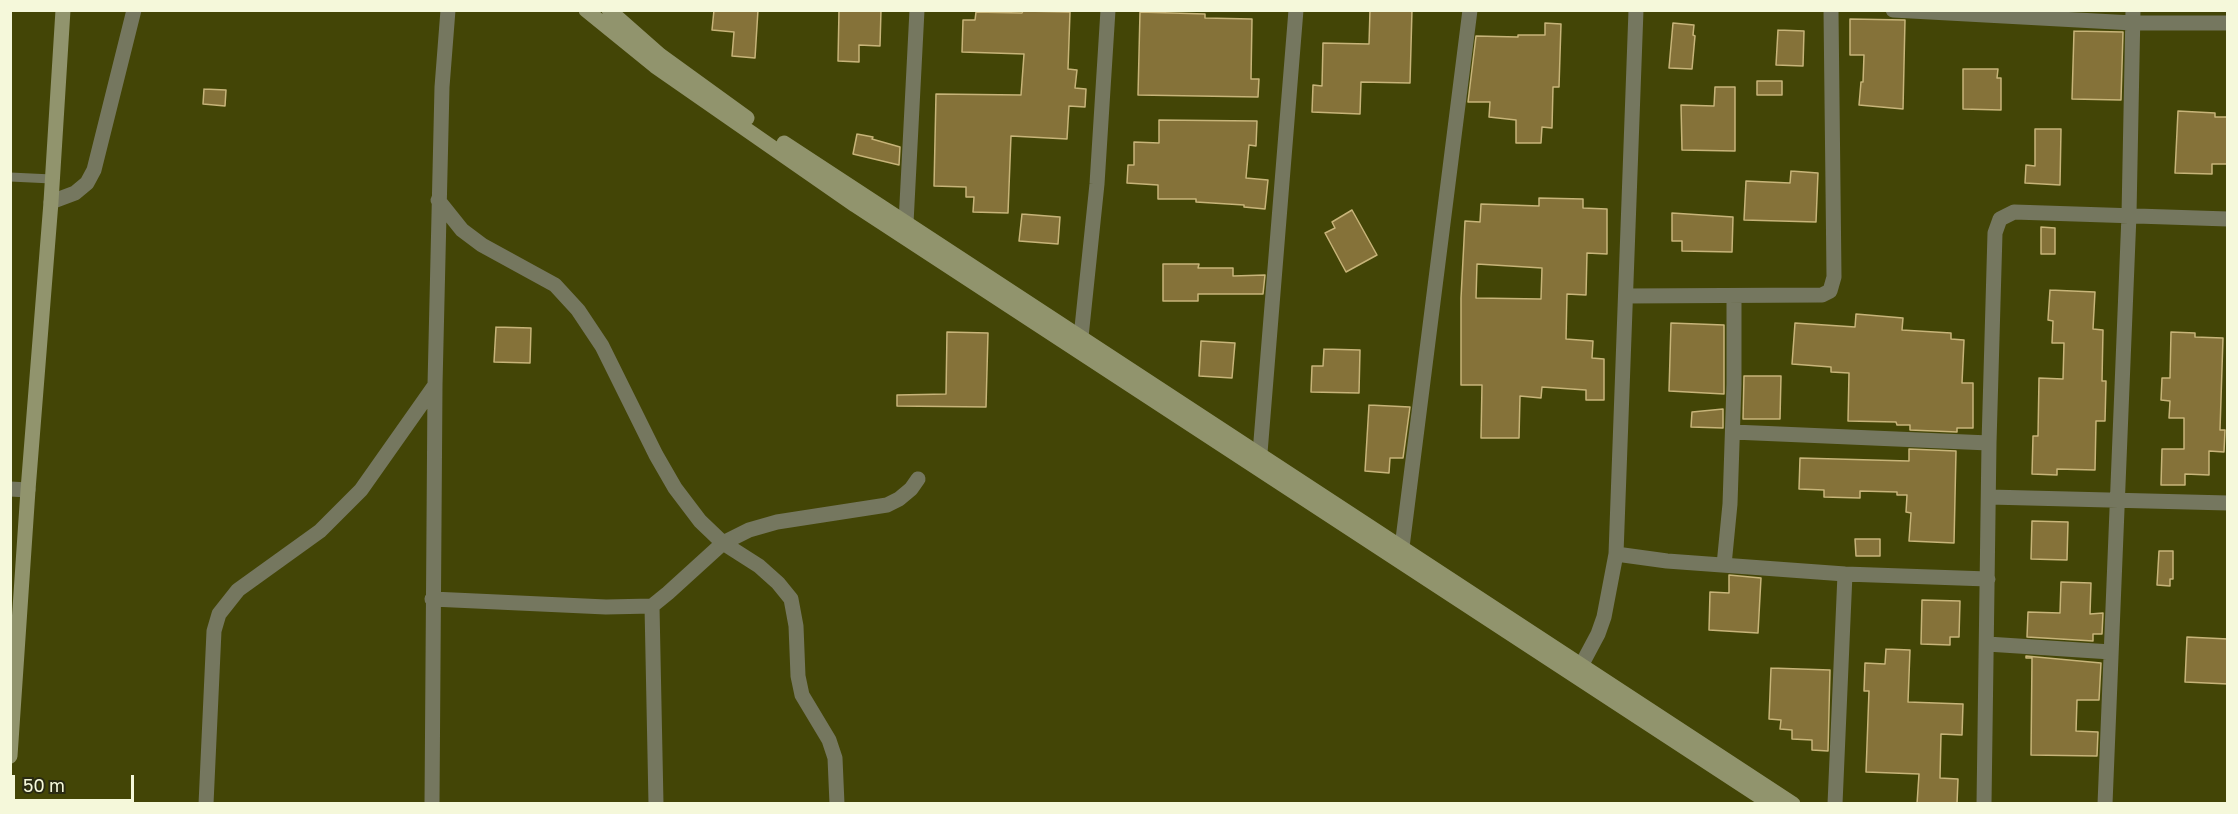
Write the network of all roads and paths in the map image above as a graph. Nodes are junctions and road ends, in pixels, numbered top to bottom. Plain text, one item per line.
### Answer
1 (63, 10) edge
2 (135, 10) edge
3 (448, 10) edge
4 (586, 10) edge
5 (609, 10) edge
6 (917, 10) edge
7 (1108, 10) edge
8 (1296, 10) edge
9 (1470, 10) edge
10 (1636, 10) edge
11 (1831, 10) edge
12 (1893, 10) edge
13 (2133, 17) edge
14 (2228, 23) edge
15 (10, 177) edge
16 (52, 179) junction
17 (438, 200) junction
18 (51, 202) junction
19 (2129, 215) junction
20 (2228, 219) edge
21 (906, 223) junction
22 (1626, 296) junction
23 (1734, 297) junction
24 (1081, 337) junction
25 (435, 386) junction
26 (1733, 432) junction
27 (1989, 443) junction
28 (1260, 453) junction
29 (918, 478) dead end
30 (10, 489) edge
31 (28, 490) junction
32 (1989, 497) junction
33 (2117, 499) junction
34 (2228, 503) edge
35 (723, 543) junction
36 (1402, 547) junction
37 (1616, 554) junction
38 (1724, 565) junction
39 (1845, 574) junction
40 (1988, 579) junction
41 (1468, 598) junction
42 (432, 600) junction
43 (652, 606) junction
44 (1987, 644) junction
45 (2111, 652) junction
46 (1582, 664) junction
47 (13, 679) edge
48 (10, 756) edge
49 (206, 804) edge
50 (432, 804) edge
51 (656, 804) edge
52 (837, 804) edge
53 (1772, 804) edge
54 (1793, 804) edge
55 (1835, 804) edge
56 (1984, 804) edge
57 (2105, 804) edge

1 - 16 street
2 - 18 street
3 - 17 street
4 - 41 street
5 - 21 street
6 - 21 street
7 - 24 street
8 - 28 street
9 - 36 street
10 - 22 street
11 - 23 street
12 - 13 street
13 - 14 street
13 - 19 street
15 - 16 lane
16 - 18 street
17 - 25 street
17 - 35 street
18 - 31 street
19 - 20 street
19 - 27 street
19 - 33 street
21 - 24 street
22 - 23 street
22 - 37 street
23 - 26 street
24 - 28 street
25 - 42 street
25 - 49 street
26 - 27 street
26 - 38 street
27 - 32 street
28 - 36 street
29 - 35 street
30 - 31 street
31 - 47 street
32 - 33 street
32 - 40 street
33 - 34 street
33 - 45 street
35 - 43 street
35 - 52 street
36 - 41 street
37 - 38 street
37 - 46 street
38 - 39 street
39 - 40 street
39 - 55 street
40 - 44 street
41 - 46 street
41 - 53 street
42 - 43 street
42 - 50 street
43 - 51 street
44 - 45 street
44 - 56 street
45 - 57 street
46 - 54 street
47 - 48 street

